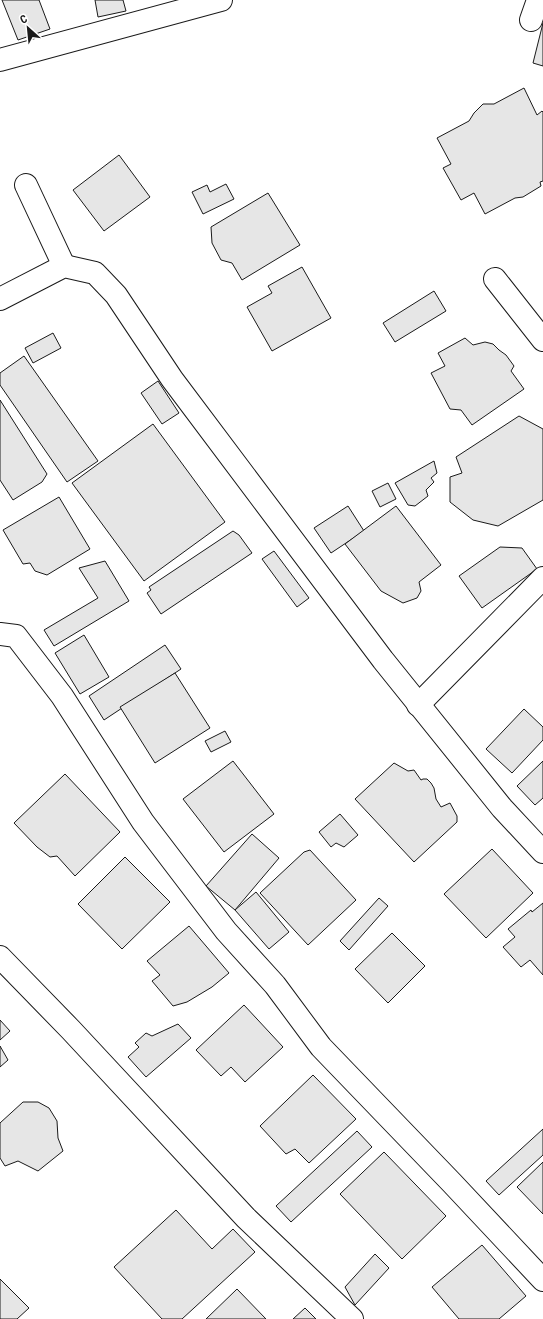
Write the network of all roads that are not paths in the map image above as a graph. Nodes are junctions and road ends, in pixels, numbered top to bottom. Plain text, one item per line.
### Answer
1 (221, 0) edge
2 (538, 0) edge
3 (531, 20) dead end
4 (0, 60) edge
5 (26, 185) dead end
6 (64, 266) junction
7 (495, 279) dead end
8 (0, 299) edge
9 (543, 340) edge
10 (543, 578) edge
11 (0, 634) edge
12 (418, 705) junction
13 (543, 852) edge
14 (0, 957) edge
15 (543, 1280) edge
16 (352, 1319) edge

1 - 4 street
2 - 3 street
5 - 6 street
6 - 8 street
6 - 12 street
7 - 9 street
10 - 12 street
11 - 15 street
12 - 13 street
14 - 16 street

